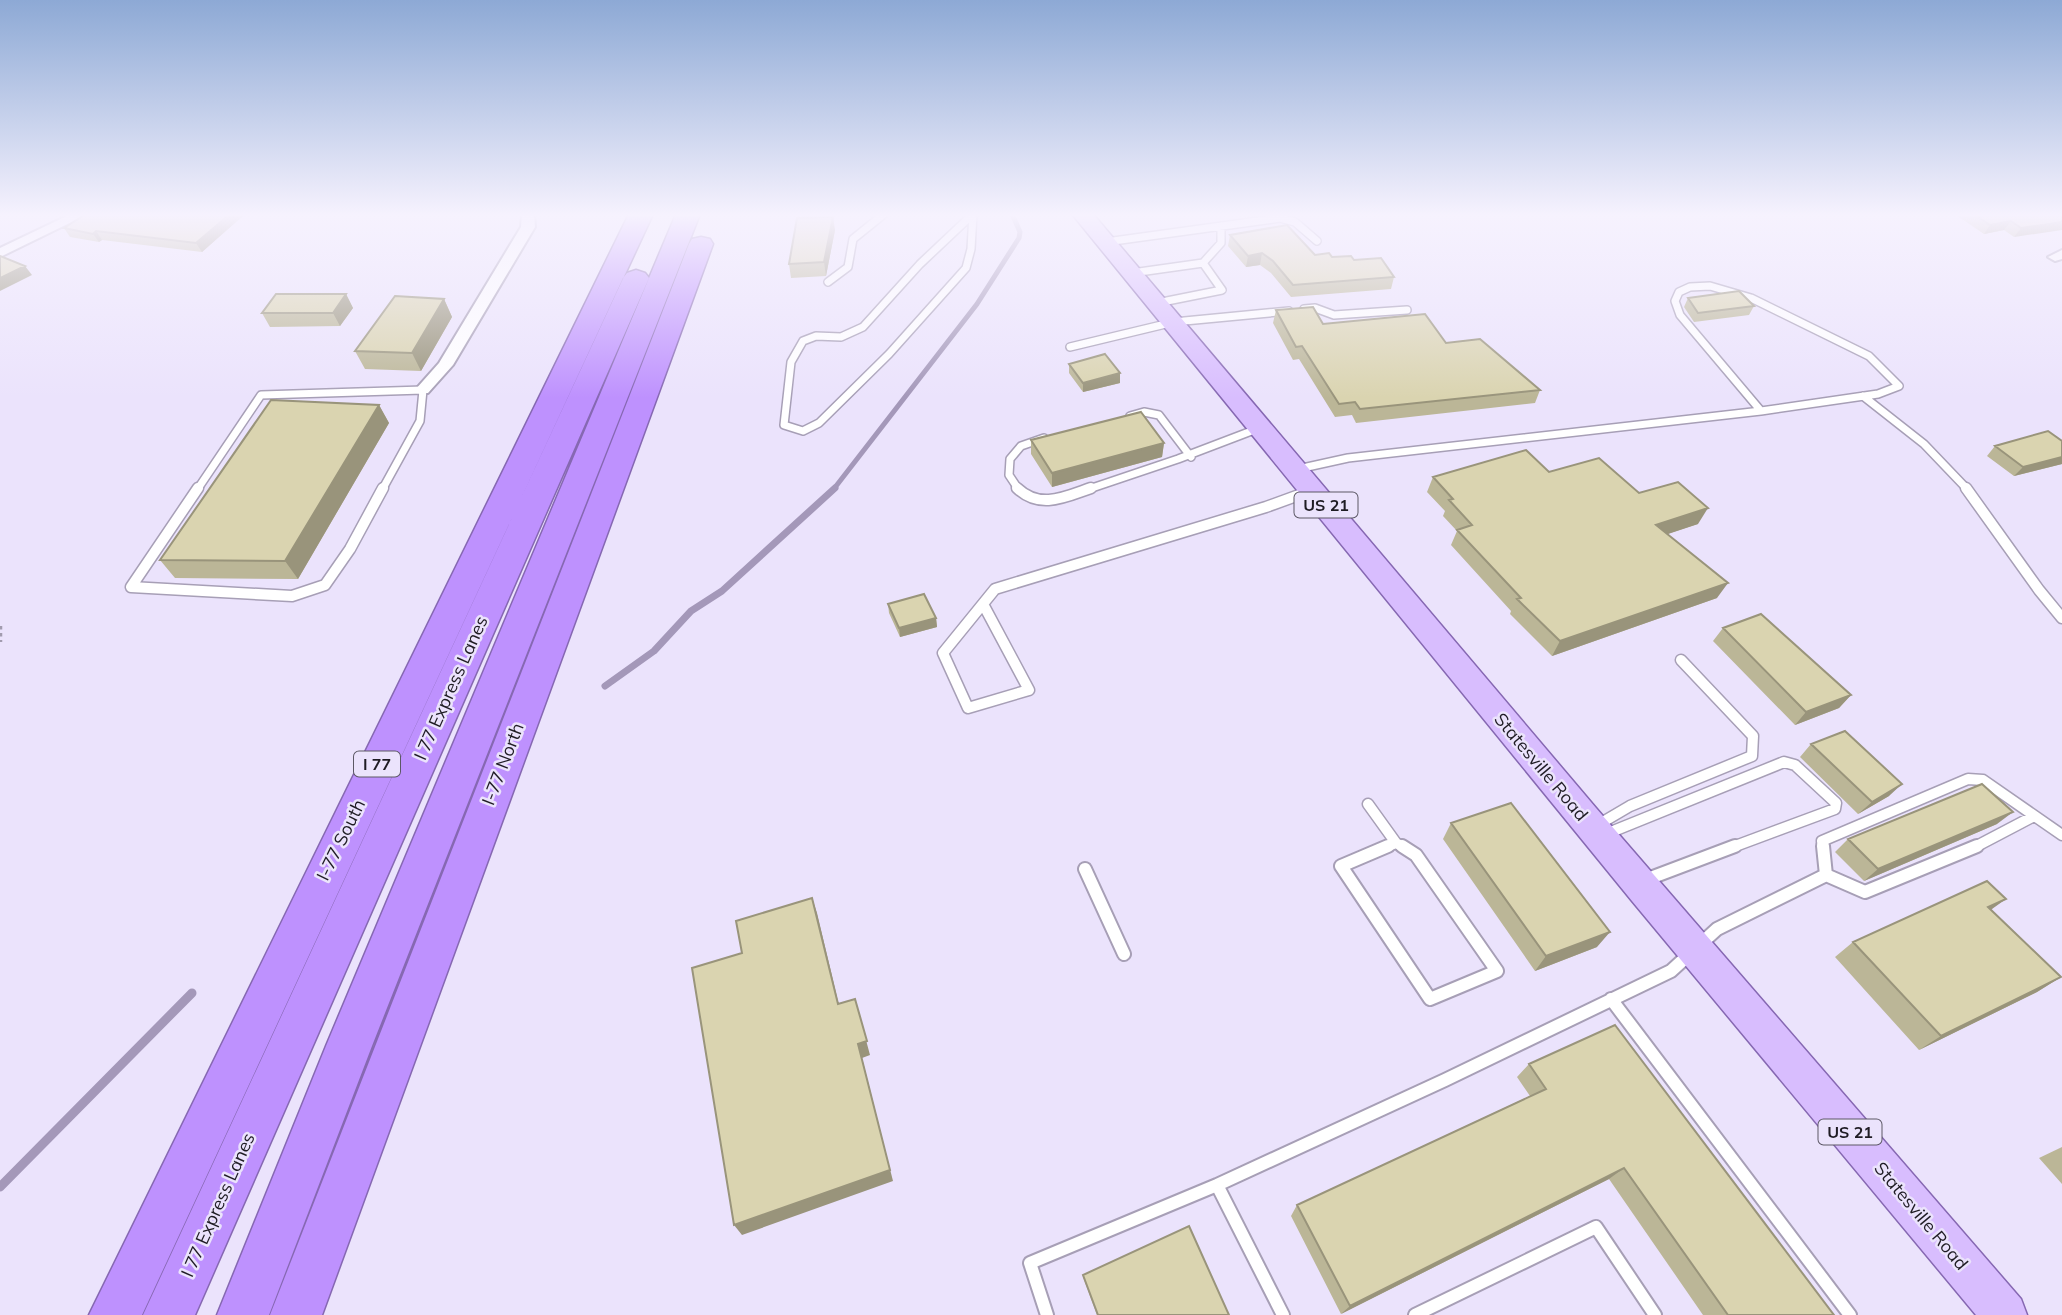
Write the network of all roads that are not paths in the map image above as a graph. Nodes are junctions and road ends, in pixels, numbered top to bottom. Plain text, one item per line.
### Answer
1 (499, 275) edge
2 (612, 275) edge
3 (663, 275) edge
4 (689, 275) edge
5 (837, 275) edge
6 (910, 275) edge
7 (960, 275) edge
8 (1134, 275) edge
9 (1212, 275) edge
10 (637, 276) edge
11 (828, 282) dead end
12 (1157, 303) junction
13 (1407, 310) dead end
14 (1174, 322) junction
15 (1070, 347) dead end
16 (423, 390) junction
17 (1863, 396) junction
18 (1761, 411) junction
19 (1118, 419) edge
20 (1262, 427) junction
21 (1054, 436) edge
22 (1191, 457) junction
23 (1306, 479) junction
24 (983, 604) junction
25 (2062, 618) edge
26 (1681, 660) dead end
27 (1368, 804) dead end
28 (2034, 816) junction
29 (1596, 832) junction
30 (2062, 835) edge
31 (1396, 843) junction
32 (1085, 869) dead end
33 (1826, 875) junction
34 (1638, 883) junction
35 (1694, 950) junction
36 (1124, 954) dead end
37 (1611, 999) junction
38 (1217, 1185) junction
39 (115, 1315) edge
40 (169, 1315) edge
41 (243, 1315) edge
42 (296, 1315) edge
43 (1047, 1315) edge
44 (1283, 1315) edge
45 (1415, 1315) edge
46 (1654, 1315) edge
47 (1850, 1315) edge
48 (2005, 1315) edge

1 - 16 street
2 - 39 highway, I-77 South / I 77
3 - 41 highway
4 - 42 highway, I-77 North
5 - 11 lane
6 - 7 lane
8 - 12 main road, Statesville Road / US 21
9 - 12 lane
10 - 40 highway, I 77 Express Lanes / I 77
12 - 14 main road, Statesville Road / US 21
13 - 14 lane
14 - 15 lane
14 - 20 main road, Statesville Road / US 21
16 - 16 lane
17 - 18 lane
17 - 18 lane
17 - 25 lane
18 - 23 lane
19 - 22 lane
20 - 22 lane
20 - 23 main road, Statesville Road / US 21
21 - 22 lane
23 - 24 lane
23 - 29 main road, Statesville Road / US 21
24 - 24 lane
26 - 29 lane
27 - 31 lane
28 - 30 lane
28 - 33 lane
28 - 33 lane
29 - 34 main road, Statesville Road / US 21
29 - 34 lane
31 - 31 lane
32 - 36 lane
33 - 35 lane
34 - 35 main road, Statesville Road / US 21
35 - 37 lane
35 - 48 main road, Statesville Road / US 21
37 - 38 lane
37 - 47 lane
38 - 43 lane
38 - 44 lane
45 - 46 lane

